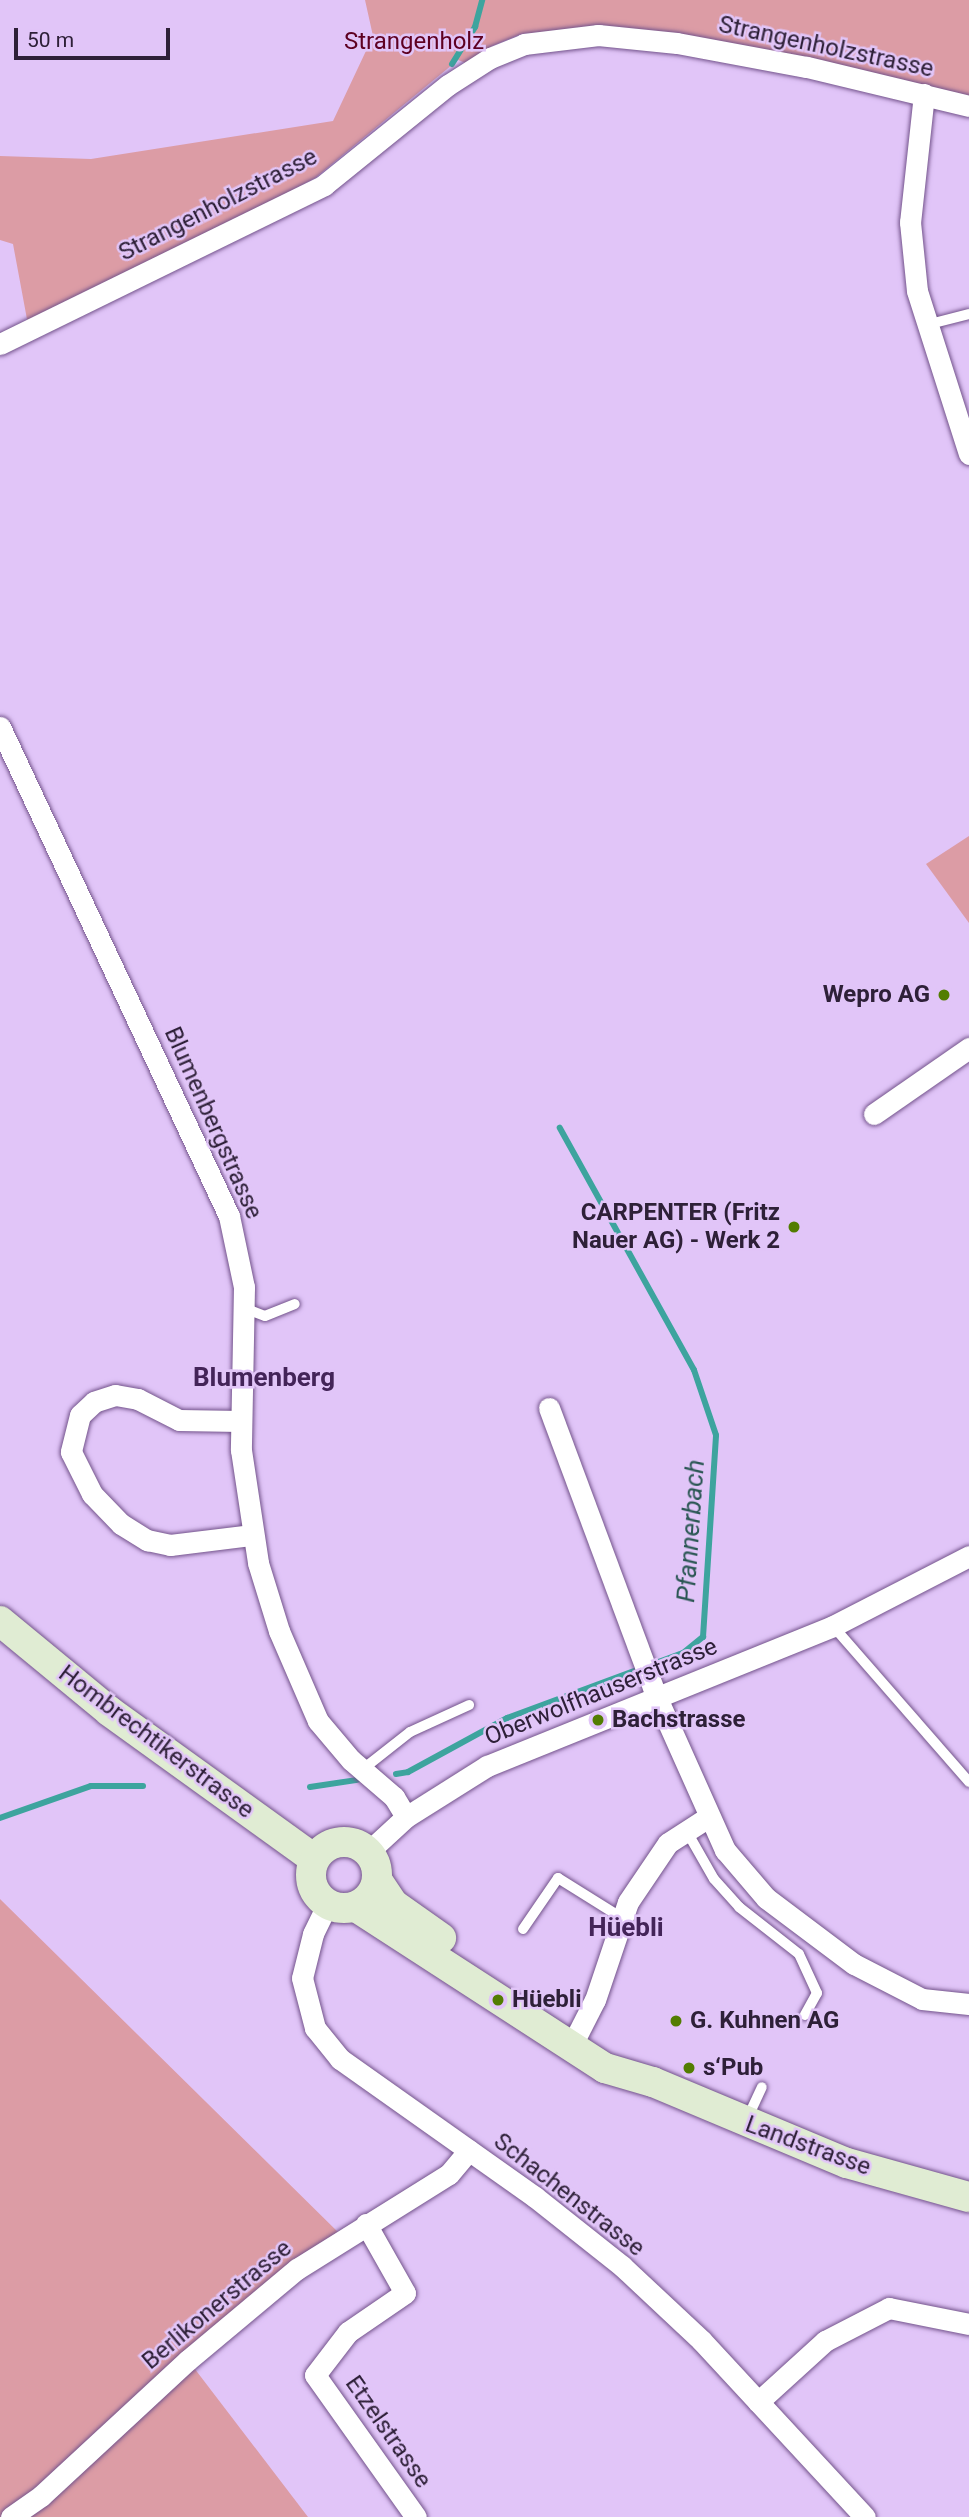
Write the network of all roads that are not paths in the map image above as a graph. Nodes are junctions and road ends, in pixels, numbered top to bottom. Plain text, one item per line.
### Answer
1 (924, 94) junction
2 (969, 106) edge
3 (969, 314) edge
4 (926, 325) junction
5 (0, 344) edge
6 (969, 454) edge
7 (2, 738) edge
8 (969, 1048) edge
9 (874, 1114) dead end
10 (295, 1304) dead end
11 (244, 1308) junction
12 (549, 1408) dead end
13 (240, 1421) junction
14 (252, 1535) junction
15 (969, 1556) edge
16 (0, 1621) edge
17 (833, 1626) junction
18 (654, 1689) junction
19 (469, 1705) dead end
20 (368, 1773) junction
21 (969, 1782) edge
22 (406, 1817) junction
23 (707, 1818) junction
24 (686, 1830) junction
25 (314, 1859) junction
26 (372, 1866) junction
27 (342, 1906) junction
28 (622, 1918) junction
29 (523, 1929) dead end
30 (969, 2004) edge
31 (805, 2015) dead end
32 (578, 2033) junction
33 (653, 2082) junction
34 (762, 2087) dead end
35 (745, 2124) junction
36 (469, 2150) junction
37 (969, 2197) edge
38 (366, 2224) junction
39 (969, 2324) edge
40 (758, 2402) junction
41 (11, 2517) edge
42 (416, 2517) edge
43 (865, 2517) edge

1 - 2 street, Strangenholzstrasse
1 - 4 street
1 - 5 street, Strangenholzstrasse
3 - 4 lane
4 - 6 street
7 - 11 street, Blumenbergstrasse
8 - 9 street
10 - 11 lane
11 - 13 street, Blumenbergstrasse
12 - 18 street
13 - 14 street, Blumenbergstrasse
13 - 14 street
14 - 20 street, Blumenbergstrasse
15 - 17 street, Oberwolfhauserstrasse
16 - 25 main road, Hombrechtikerstrasse
17 - 18 street, Oberwolfhauserstrasse
17 - 21 lane
18 - 22 street, Oberwolfhauserstrasse
18 - 23 street
19 - 20 lane
20 - 22 street, Blumenbergstrasse
22 - 26 street, Oberwolfhauserstrasse
23 - 24 street
23 - 30 street
24 - 28 street
24 - 31 lane
25 - 26 main road
25 - 27 main road
26 - 27 main road
26 - 32 main road, Landstrasse
27 - 33 main road, Landstrasse
27 - 36 street, Schachenstrasse
28 - 29 lane
28 - 32 street
32 - 33 main road, Landstrasse
33 - 35 main road, Landstrasse
34 - 35 lane
35 - 37 main road, Landstrasse
36 - 38 street, Berlikonerstrasse
36 - 40 street, Schachenstrasse
38 - 41 street, Berlikonerstrasse
38 - 42 street, Etzelstrasse
39 - 40 street
40 - 43 street, Schachenstrasse

